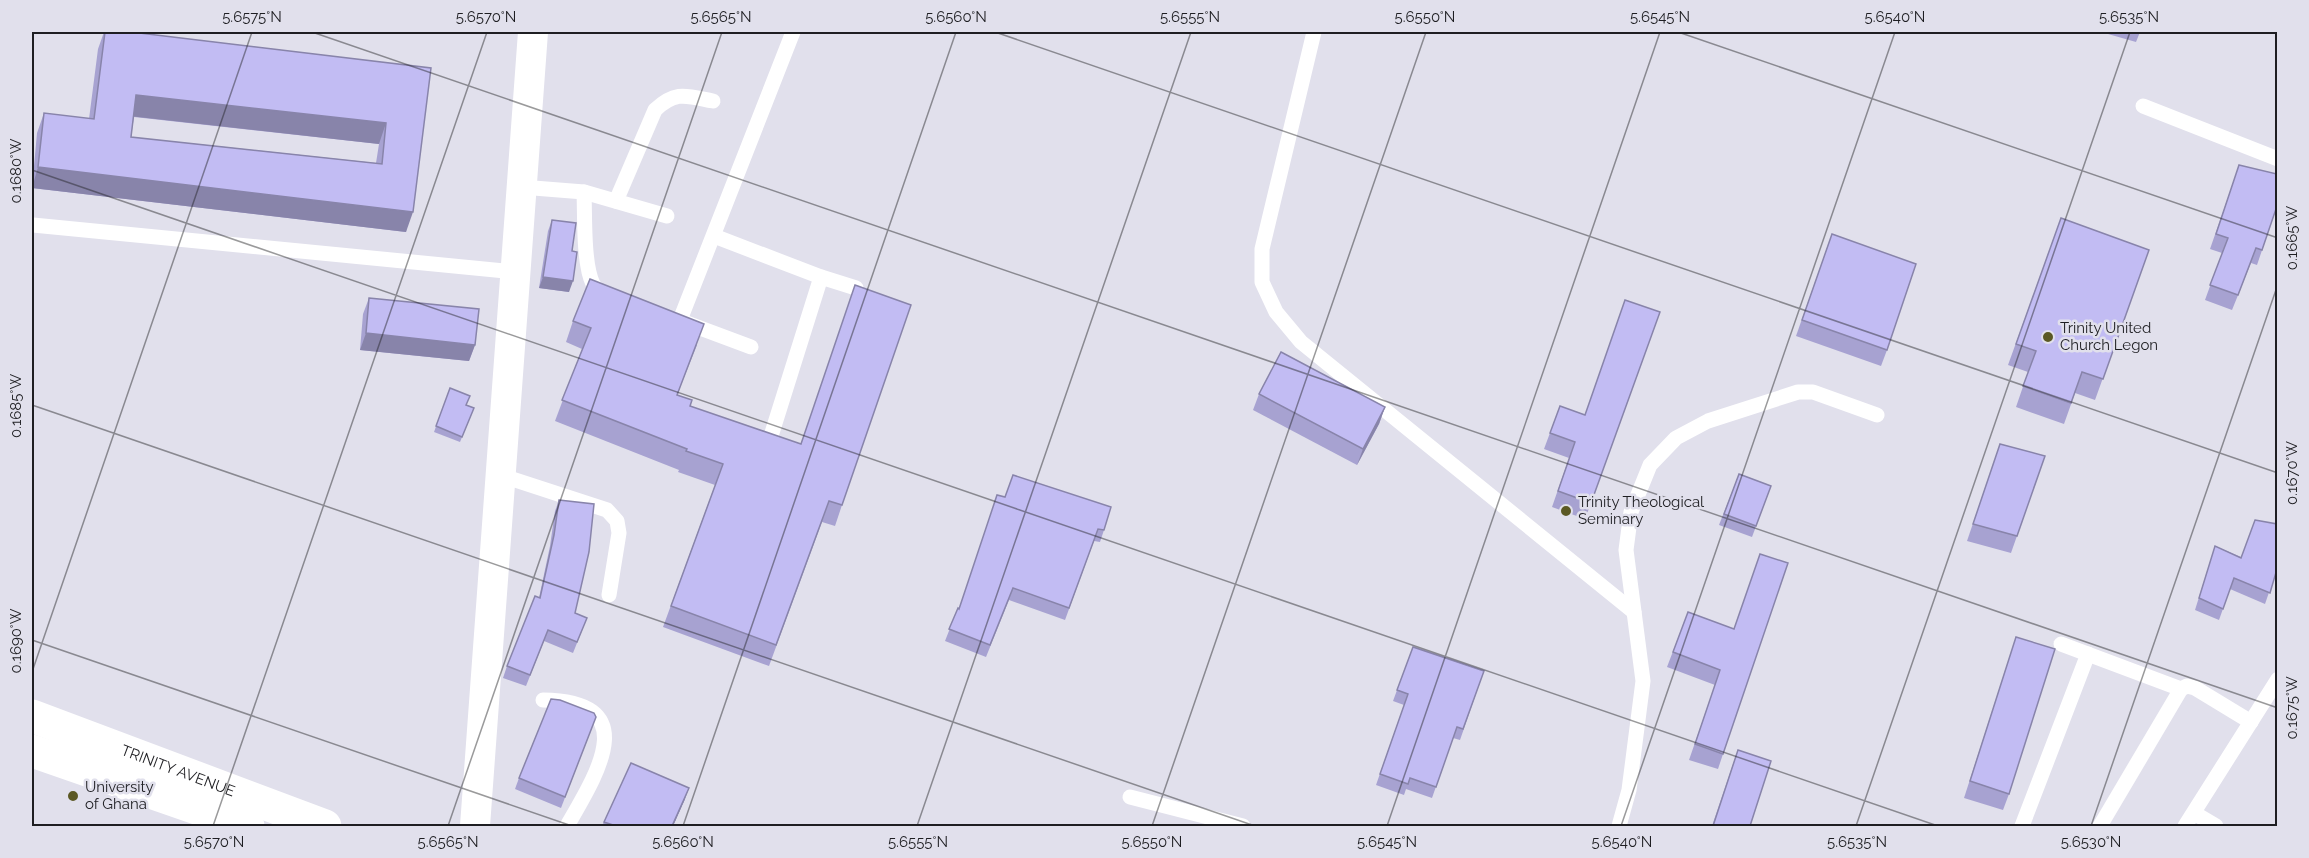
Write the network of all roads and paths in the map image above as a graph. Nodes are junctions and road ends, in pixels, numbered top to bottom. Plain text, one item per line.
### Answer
1 (533, 32) edge
2 (793, 32) edge
3 (1314, 32) edge
4 (713, 101) dead end
5 (2143, 106) dead end
6 (2277, 159) edge
7 (521, 187) junction
8 (584, 192) junction
9 (616, 201) junction
10 (667, 216) dead end
11 (33, 225) dead end
12 (714, 236) junction
13 (515, 272) junction
14 (821, 277) junction
15 (856, 288) edge
16 (624, 300) edge
17 (751, 347) dead end
18 (1877, 415) dead end
19 (771, 435) edge
20 (500, 475) junction
21 (609, 595) dead end
22 (1634, 612) junction
23 (2061, 644) dead end
24 (2088, 654) junction
25 (2277, 679) edge
26 (2181, 688) junction
27 (543, 700) dead end
28 (32, 716) edge
29 (2251, 722) junction
30 (32, 751) edge
31 (1130, 797) dead end
32 (2194, 813) junction
33 (248, 826) edge
34 (325, 826) edge
35 (475, 826) edge
36 (567, 826) edge
37 (1243, 826) edge
38 (1619, 826) edge
39 (2022, 826) edge
40 (2100, 826) edge
41 (2185, 826) edge
42 (2216, 826) edge

1 - 7 street
2 - 12 lane
3 - 22 lane
4 - 9 lane
5 - 6 lane
7 - 8 lane
7 - 13 street
8 - 9 lane
8 - 16 lane
9 - 10 lane
11 - 13 lane
12 - 14 lane
12 - 17 lane
13 - 20 street
14 - 15 lane
14 - 19 lane
18 - 22 lane
20 - 21 lane
20 - 35 street
22 - 38 lane
23 - 24 lane
24 - 26 lane
24 - 39 lane
25 - 29 lane
26 - 29 lane
26 - 40 lane
27 - 36 lane
28 - 34 street, TRINITY AVENUE
29 - 32 lane
30 - 33 street, TRINITY AVENUE
31 - 37 lane
32 - 41 lane
32 - 42 lane

